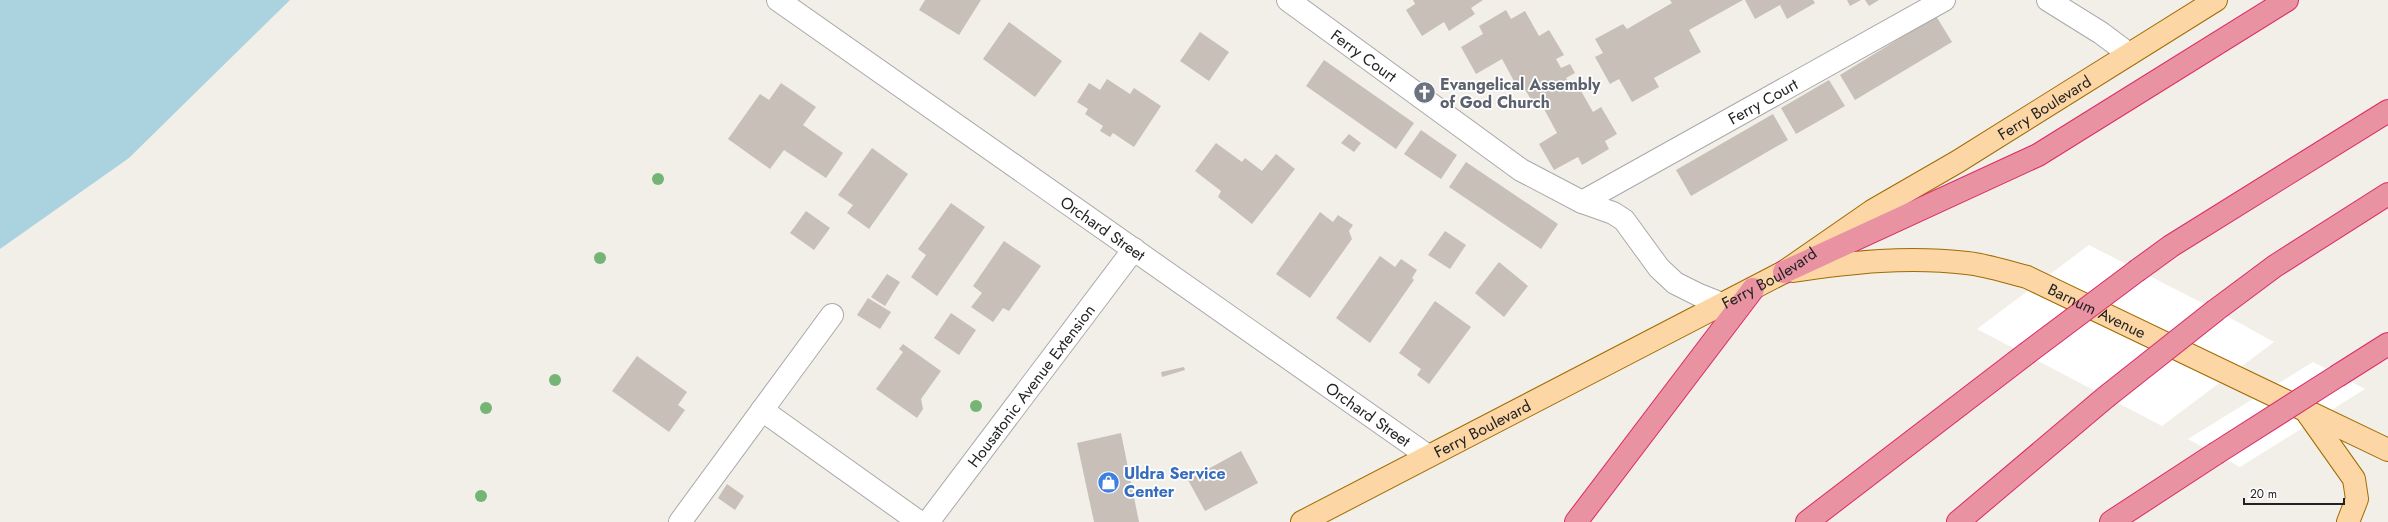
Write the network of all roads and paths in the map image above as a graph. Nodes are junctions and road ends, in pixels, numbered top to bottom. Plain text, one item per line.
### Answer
1 (778, 0) edge
2 (1288, 0) edge
3 (1944, 0) edge
4 (2048, 0) edge
5 (2216, 0) edge
6 (2287, 0) edge
7 (2129, 54) junction
8 (2388, 111) edge
9 (2388, 194) edge
10 (1582, 202) junction
11 (1134, 249) junction
12 (1784, 272) junction
13 (1753, 289) junction
14 (1724, 305) junction
15 (832, 315) dead end
16 (2388, 344) edge
17 (762, 410) junction
18 (2306, 412) junction
19 (2388, 450) edge
20 (1428, 456) junction
21 (680, 522) edge
22 (919, 522) edge
23 (928, 522) edge
24 (1302, 522) edge
25 (1576, 522) edge
26 (1807, 522) edge
27 (1958, 522) edge
28 (2111, 522) edge
29 (2348, 522) edge

1 - 11 street, Orchard Street
2 - 10 street, Ferry Court
3 - 10 street, Ferry Court
4 - 7 street
5 - 7 main road, Ferry Boulevard
6 - 12 highway
7 - 12 main road, Ferry Boulevard
8 - 26 highway, bridge
9 - 27 highway, bridge
10 - 14 street, Ferry Court
11 - 20 street, Orchard Street
11 - 23 street, Housatonic Avenue Extension
12 - 13 main road, Ferry Boulevard
12 - 18 main road, Barnum Avenue
13 - 14 main road, Ferry Boulevard
13 - 25 highway
14 - 20 main road, Ferry Boulevard
15 - 17 street
16 - 28 highway, bridge
17 - 21 street
17 - 22 street
18 - 19 main road, Barnum Avenue
18 - 29 main road
20 - 24 main road, Ferry Boulevard

